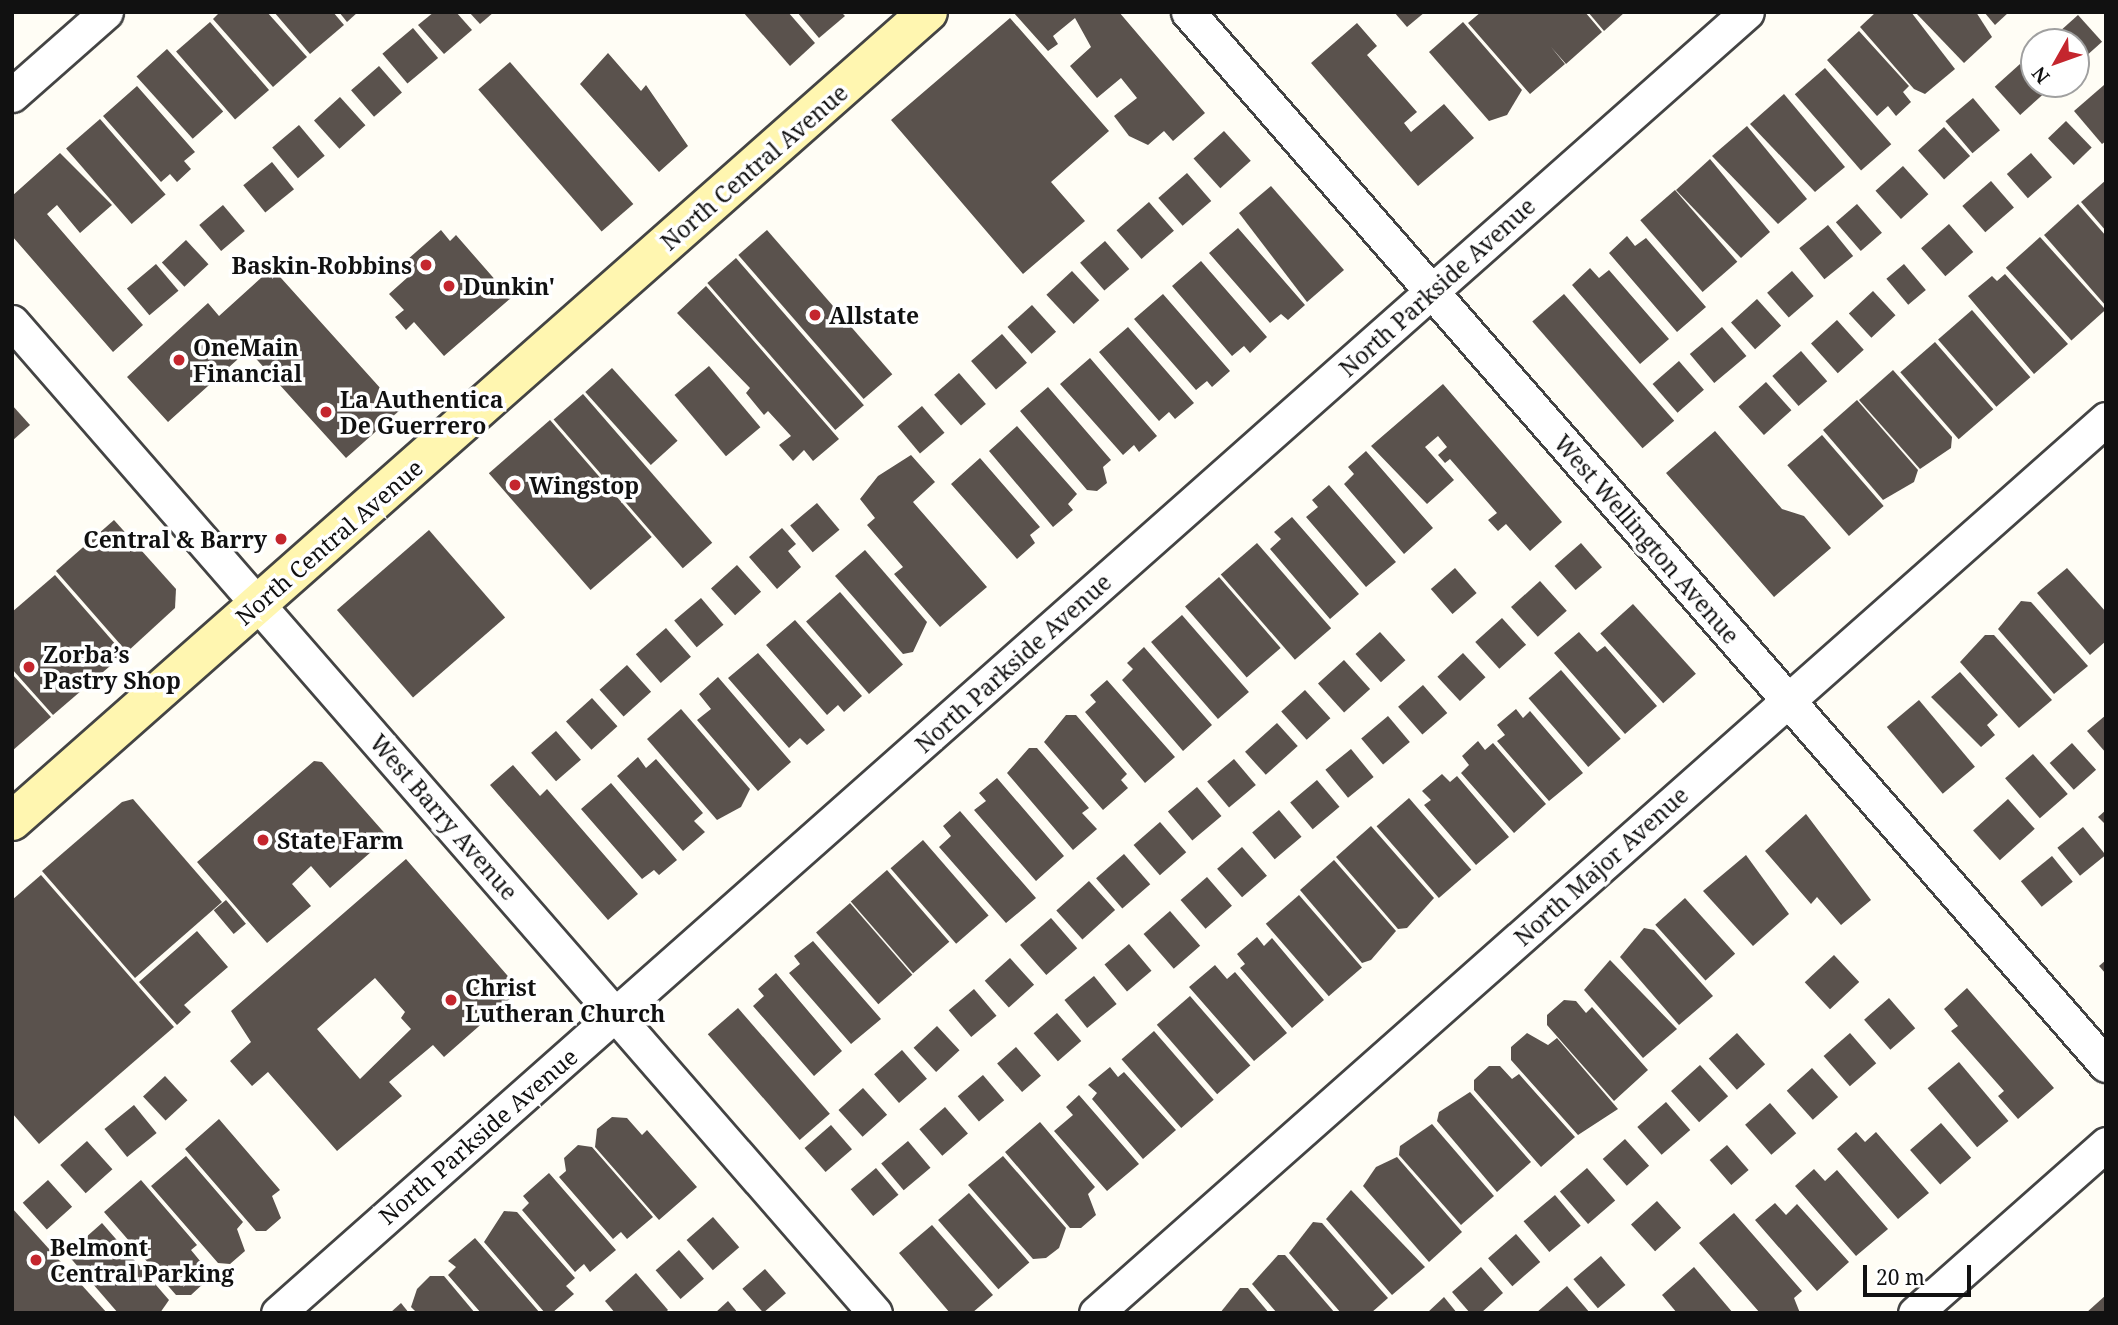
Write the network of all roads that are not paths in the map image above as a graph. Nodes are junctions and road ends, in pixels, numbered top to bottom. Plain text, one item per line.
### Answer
1 (106, 12) edge
2 (928, 12) edge
3 (1188, 12) edge
4 (1747, 12) edge
5 (12, 95) edge
6 (1432, 292) junction
7 (12, 322) edge
8 (2106, 419) edge
9 (258, 604) junction
10 (1788, 700) junction
11 (12, 821) edge
12 (615, 1014) junction
13 (2106, 1065) edge
14 (2106, 1144) edge
15 (278, 1313) edge
16 (875, 1313) edge
17 (1096, 1313) edge
18 (1915, 1313) edge

1 - 5 street
2 - 9 main road, North Central Avenue
3 - 6 street, West Wellington Avenue
4 - 6 street, North Parkside Avenue
6 - 10 street, West Wellington Avenue
6 - 12 street, North Parkside Avenue
7 - 9 street, West Barry Avenue
8 - 10 street, North Major Avenue
9 - 11 main road, North Central Avenue
9 - 12 street, West Barry Avenue
10 - 13 street, West Wellington Avenue
10 - 17 street, North Major Avenue
12 - 15 street, North Parkside Avenue
12 - 16 street, West Barry Avenue
14 - 18 street

